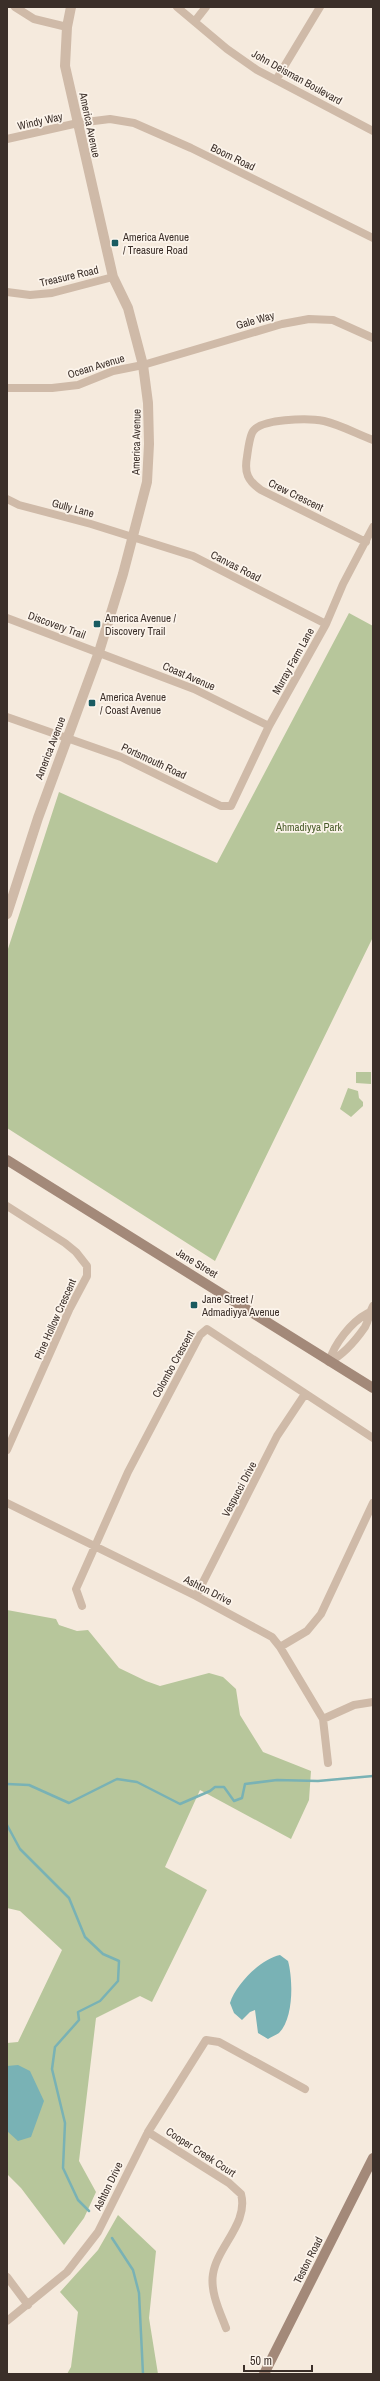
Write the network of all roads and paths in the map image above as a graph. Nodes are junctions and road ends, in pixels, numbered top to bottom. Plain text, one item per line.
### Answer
1 (15, 7) edge
2 (71, 7) edge
3 (177, 7) edge
4 (206, 7) edge
5 (320, 7) edge
6 (195, 21) junction
7 (67, 27) junction
8 (276, 80) junction
9 (78, 123) junction
10 (373, 131) edge
11 (7, 139) edge
12 (373, 238) edge
13 (113, 277) junction
14 (7, 292) edge
15 (373, 338) edge
16 (143, 365) junction
17 (7, 388) edge
18 (373, 440) edge
19 (7, 499) edge
20 (373, 527) edge
21 (132, 538) junction
22 (366, 542) junction
23 (7, 618) edge
24 (326, 624) junction
25 (99, 652) junction
26 (7, 717) edge
27 (269, 726) junction
28 (65, 739) junction
29 (231, 806) joint
30 (8, 911) edge
31 (7, 1160) edge
32 (7, 1206) edge
33 (371, 1310) edge
34 (329, 1362) junction
35 (373, 1388) edge
36 (305, 1394) junction
37 (373, 1438) edge
38 (7, 1450) edge
39 (7, 1503) edge
40 (373, 1503) edge
41 (95, 1547) junction
42 (196, 1596) junction
43 (82, 1606) dead end
44 (280, 1647) junction
45 (373, 1702) edge
46 (323, 1719) junction
47 (328, 1763) dead end
48 (305, 2089) dead end
49 (148, 2132) junction
50 (373, 2158) edge
51 (7, 2277) edge
52 (28, 2305) junction
53 (7, 2321) edge
54 (226, 2328) dead end
55 (264, 2374) edge

1 - 7 street
2 - 7 street, America Avenue
3 - 6 street, John Deisman Boulevard
4 - 6 street
5 - 8 street
6 - 8 street, John Deisman Boulevard
7 - 9 street, America Avenue
8 - 10 street, John Deisman Boulevard
9 - 11 street, Windy Way
9 - 12 street, Boom Road
9 - 13 street, America Avenue
13 - 14 street, Treasure Road
13 - 16 street, America Avenue
15 - 16 street, Gale Way
16 - 17 street, Ocean Avenue
16 - 21 street, America Avenue
18 - 22 street, Crew Crescent
19 - 21 street, Gully Lane
20 - 22 street, Murray Farm Lane
21 - 24 street, Canvas Road
21 - 25 street, America Avenue
22 - 24 street, Murray Farm Lane
23 - 25 street, Discovery Trail
24 - 27 street, Murray Farm Lane
25 - 27 street, Coast Avenue
25 - 28 street, America Avenue
26 - 28 street, Portsmouth Road
27 - 29 street, Murray Farm Lane
28 - 29 street, Portsmouth Road
28 - 30 street, America Avenue
31 - 34 main road, Jane Street
32 - 38 street, Pine Hollow Crescent
33 - 34 street
34 - 35 main road, Jane Street
36 - 37 street, Colombo Crescent
36 - 41 street, Colombo Crescent
36 - 42 street, Vespucci Drive
39 - 41 street, Ashton Drive
40 - 44 street
41 - 42 street, Ashton Drive
41 - 43 street
42 - 44 street, Ashton Drive
44 - 46 street, Ashton Drive
45 - 46 street
46 - 47 street, Ashton Drive
48 - 49 street, Ashton Drive
49 - 52 street, Ashton Drive
49 - 54 street, Cooper Creek Court
50 - 55 main road, Teston Road
51 - 52 street
52 - 53 street, Ashton Drive

